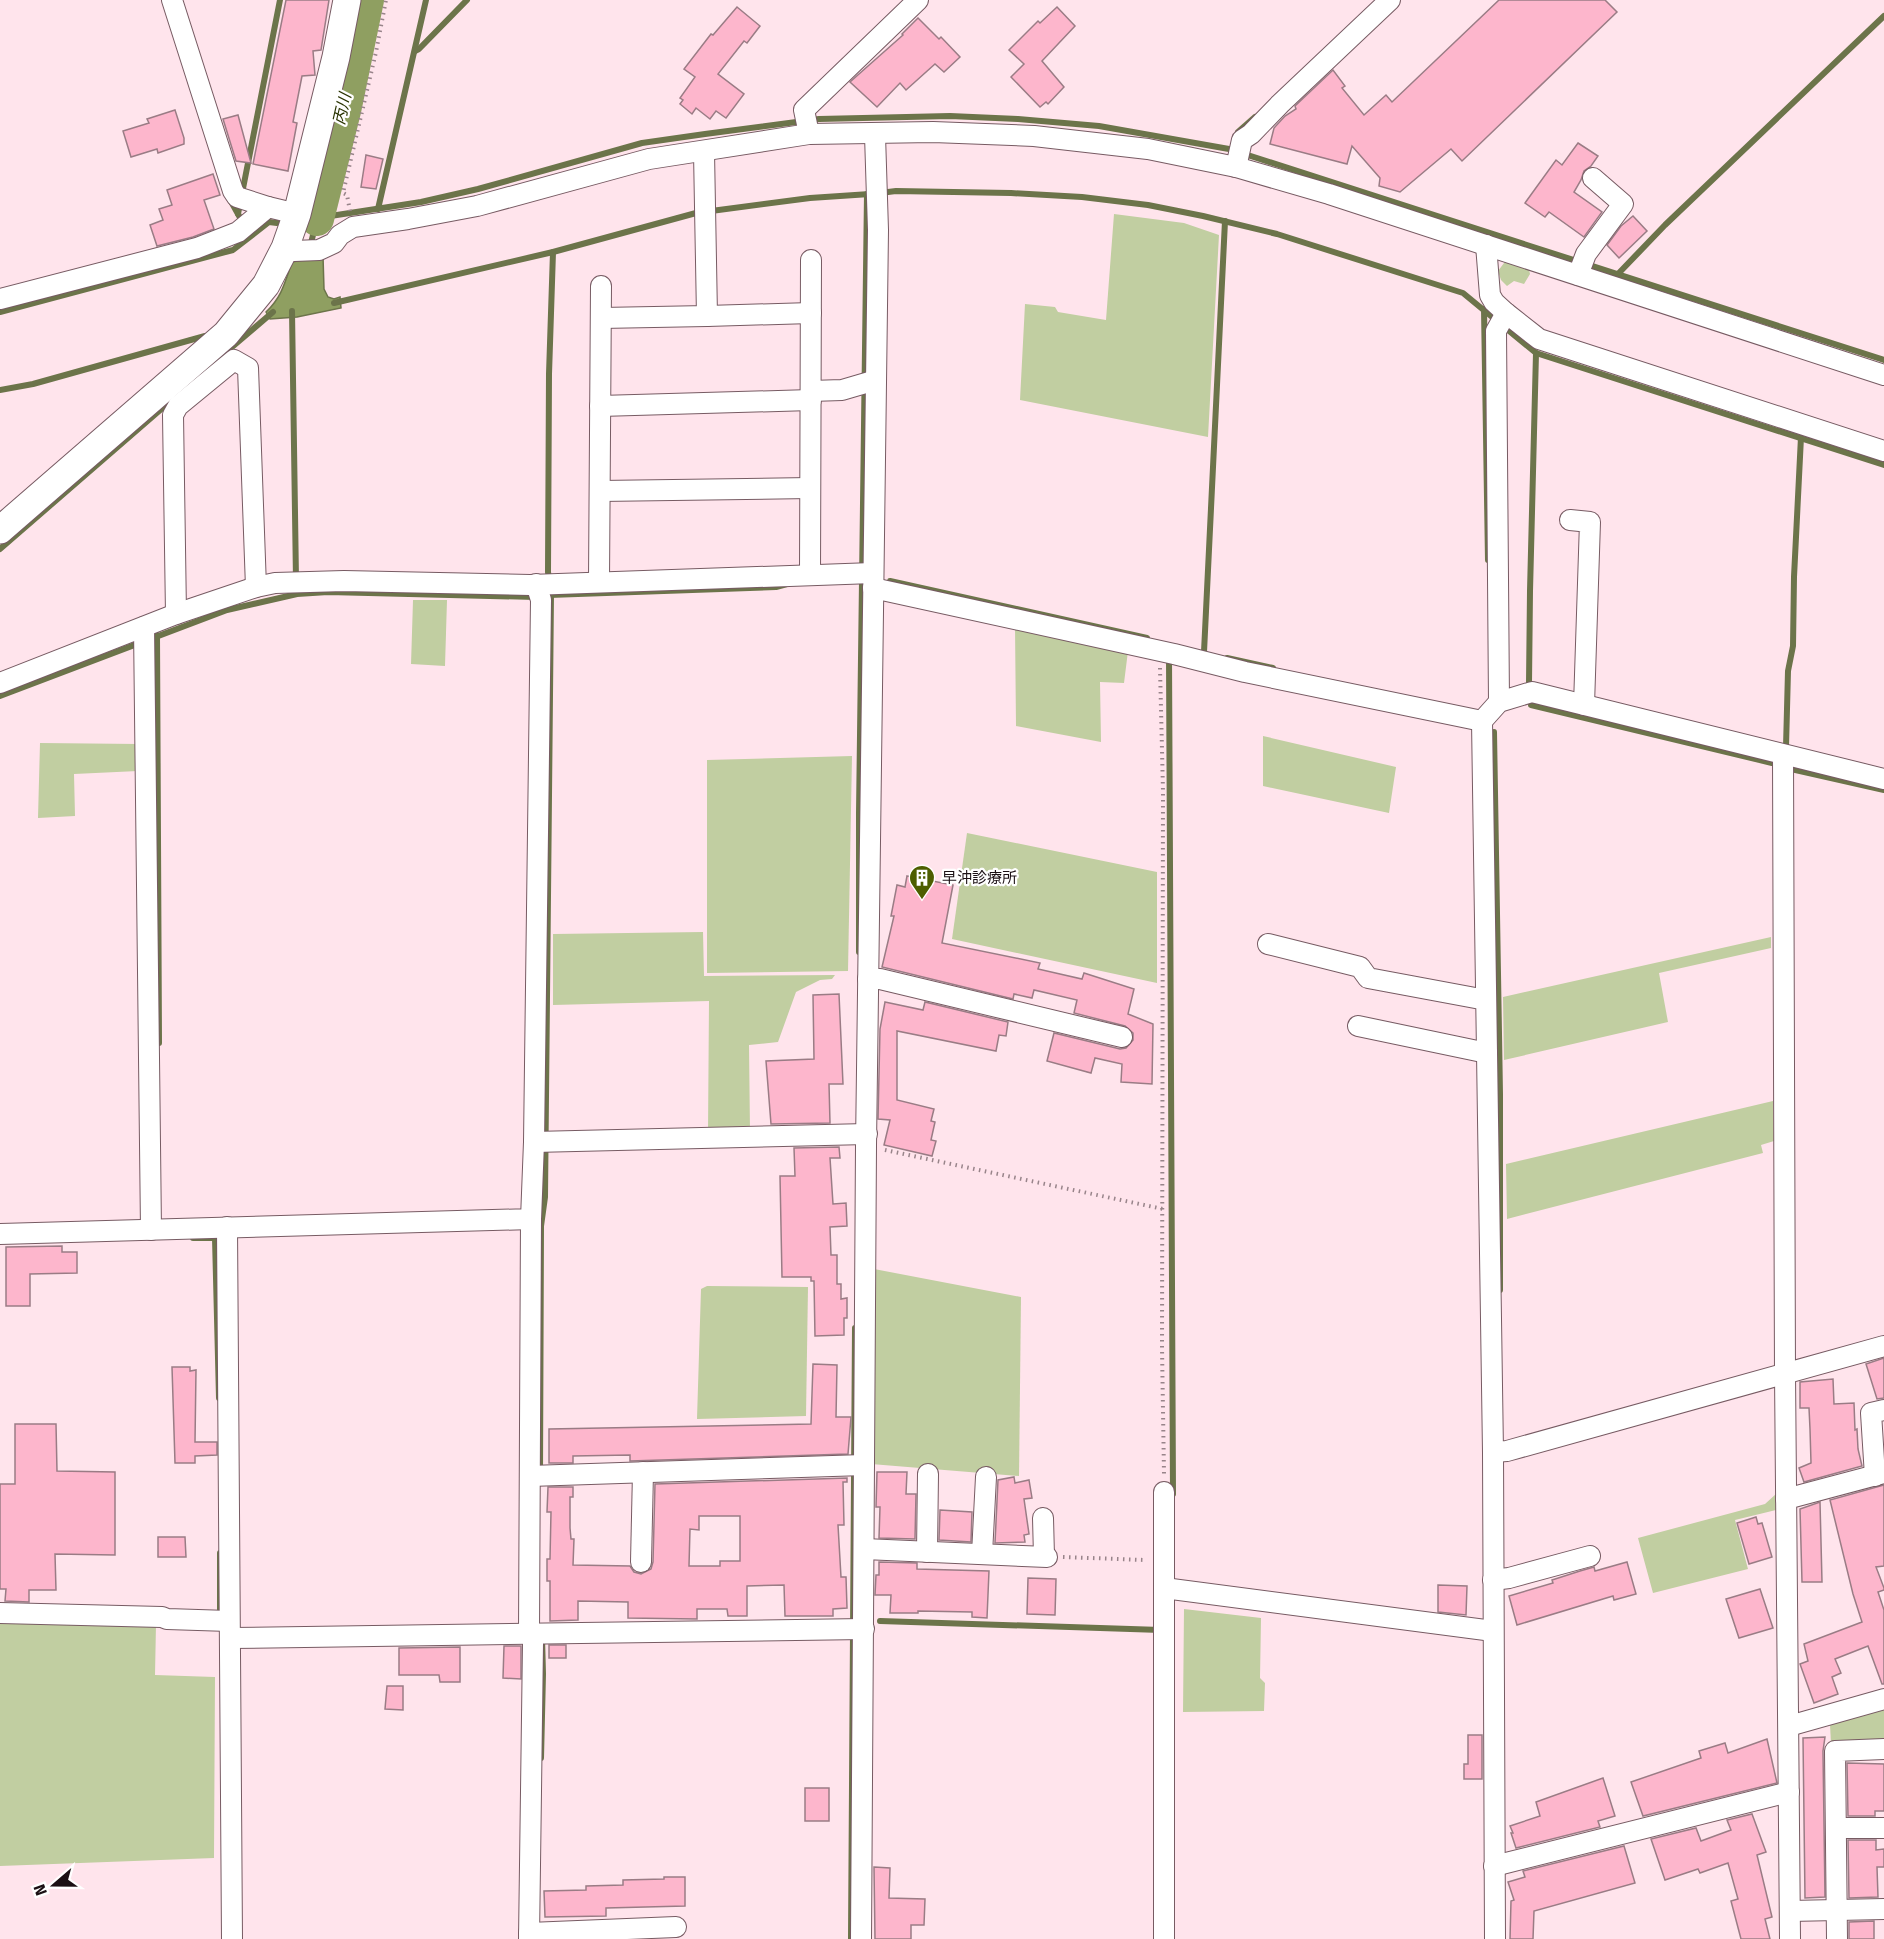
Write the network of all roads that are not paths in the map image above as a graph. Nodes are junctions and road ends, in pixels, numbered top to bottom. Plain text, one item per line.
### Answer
1 (172, 0) edge
2 (347, 0) edge
3 (918, 0) edge
4 (1390, 0) edge
5 (807, 125) junction
6 (875, 135) junction
7 (704, 152) junction
8 (1238, 157) junction
9 (1593, 178) dead end
10 (268, 207) junction
11 (297, 214) junction
12 (1486, 245) junction
13 (292, 249) junction
14 (811, 260) dead end
15 (1578, 275) junction
16 (601, 286) dead end
17 (0, 299) edge
18 (811, 313) junction
19 (706, 315) junction
20 (601, 318) junction
21 (1502, 320) junction
22 (211, 364) junction
23 (1884, 375) edge
24 (876, 380) junction
25 (811, 395) junction
26 (600, 406) junction
27 (1884, 451) edge
28 (810, 488) junction
29 (600, 491) junction
30 (1570, 520) dead end
31 (0, 530) edge
32 (810, 575) junction
33 (868, 577) junction
34 (599, 581) junction
35 (256, 587) junction
36 (542, 588) junction
37 (176, 614) junction
38 (144, 636) junction
39 (0, 683) edge
40 (1499, 702) junction
41 (1584, 705) junction
42 (1482, 721) junction
43 (1783, 755) junction
44 (1884, 779) edge
45 (1268, 944) dead end
46 (868, 979) junction
47 (1486, 1000) junction
48 (1358, 1026) dead end
49 (1122, 1037) dead end
50 (1487, 1053) junction
51 (862, 1137) junction
52 (542, 1142) junction
53 (531, 1219) junction
54 (227, 1227) junction
55 (151, 1230) junction
56 (0, 1234) edge
57 (1884, 1347) edge
58 (1785, 1374) junction
59 (1884, 1410) edge
60 (1498, 1452) junction
61 (858, 1465) junction
62 (643, 1472) junction
63 (928, 1474) dead end
64 (1880, 1475) edge
65 (536, 1476) junction
66 (986, 1477) dead end
67 (1164, 1492) road end
68 (1791, 1498) junction
69 (1043, 1518) dead end
70 (864, 1549) junction
71 (927, 1552) junction
72 (982, 1554) junction
73 (1590, 1556) dead end
74 (640, 1562) dead end
75 (1500, 1579) junction
76 (1170, 1589) junction
77 (0, 1613) edge
78 (224, 1627) junction
79 (856, 1629) junction
80 (534, 1630) junction
81 (1493, 1631) junction
82 (1884, 1700) edge
83 (1793, 1724) junction
84 (1884, 1749) edge
85 (1790, 1792) junction
86 (1836, 1828) junction
87 (1884, 1828) edge
88 (1499, 1865) junction
89 (1884, 1908) edge
90 (1796, 1910) junction
91 (1837, 1910) junction
92 (676, 1927) dead end
93 (646, 1934) edge
94 (534, 1935) edge
95 (232, 1939) edge
96 (861, 1939) edge
97 (1164, 1939) edge
98 (1495, 1939) edge
99 (1790, 1939) edge
100 (1837, 1939) edge

1 - 10 street
2 - 11 street
3 - 5 street
4 - 8 street
5 - 6 street
5 - 7 street
6 - 8 street
6 - 24 street
7 - 13 street
7 - 19 street
8 - 12 street
9 - 15 street
10 - 11 street
10 - 17 street
11 - 13 street
12 - 15 street
12 - 21 street
13 - 22 street
14 - 18 street
15 - 23 street
16 - 20 street
18 - 19 street
18 - 25 street
19 - 20 street
20 - 26 street
21 - 27 street
21 - 40 street
22 - 31 street
22 - 35 street
22 - 37 street
24 - 25 street
24 - 33 street
25 - 26 street
25 - 28 street
26 - 29 street
28 - 29 street
28 - 32 street
29 - 34 street
30 - 41 street
32 - 33 street
32 - 34 street
33 - 42 street
33 - 46 street
34 - 36 street
35 - 36 street
35 - 37 street
36 - 52 street
37 - 38 street
38 - 39 street
38 - 55 street
40 - 41 street
40 - 42 street
41 - 43 street
42 - 47 street
43 - 44 street
43 - 58 street
45 - 47 street
46 - 49 street
46 - 51 street
47 - 50 street
48 - 50 street
50 - 60 street
51 - 52 street
51 - 61 street
52 - 53 street
53 - 54 street
53 - 65 street
54 - 55 street
54 - 78 street
55 - 56 street
57 - 58 street
58 - 60 street
58 - 68 street
59 - 64 street
60 - 75 street
61 - 62 street
61 - 70 street
62 - 65 street
62 - 74 street
63 - 71 street
64 - 68 street
65 - 80 street
66 - 72 street
67 - 76 street
68 - 83 street
69 - 72 street
70 - 71 street
70 - 79 street
71 - 72 street
73 - 75 street
75 - 81 street
76 - 81 street
76 - 97 street
77 - 78 street
78 - 80 street
78 - 95 street
79 - 80 street
79 - 96 street
80 - 94 street
81 - 88 street
82 - 83 street
83 - 85 street
84 - 86 street
85 - 88 street
85 - 90 street
86 - 87 street
86 - 91 street
88 - 98 street
89 - 91 street
90 - 91 street
90 - 99 street
91 - 100 street
92 - 93 street
93 - 94 street

